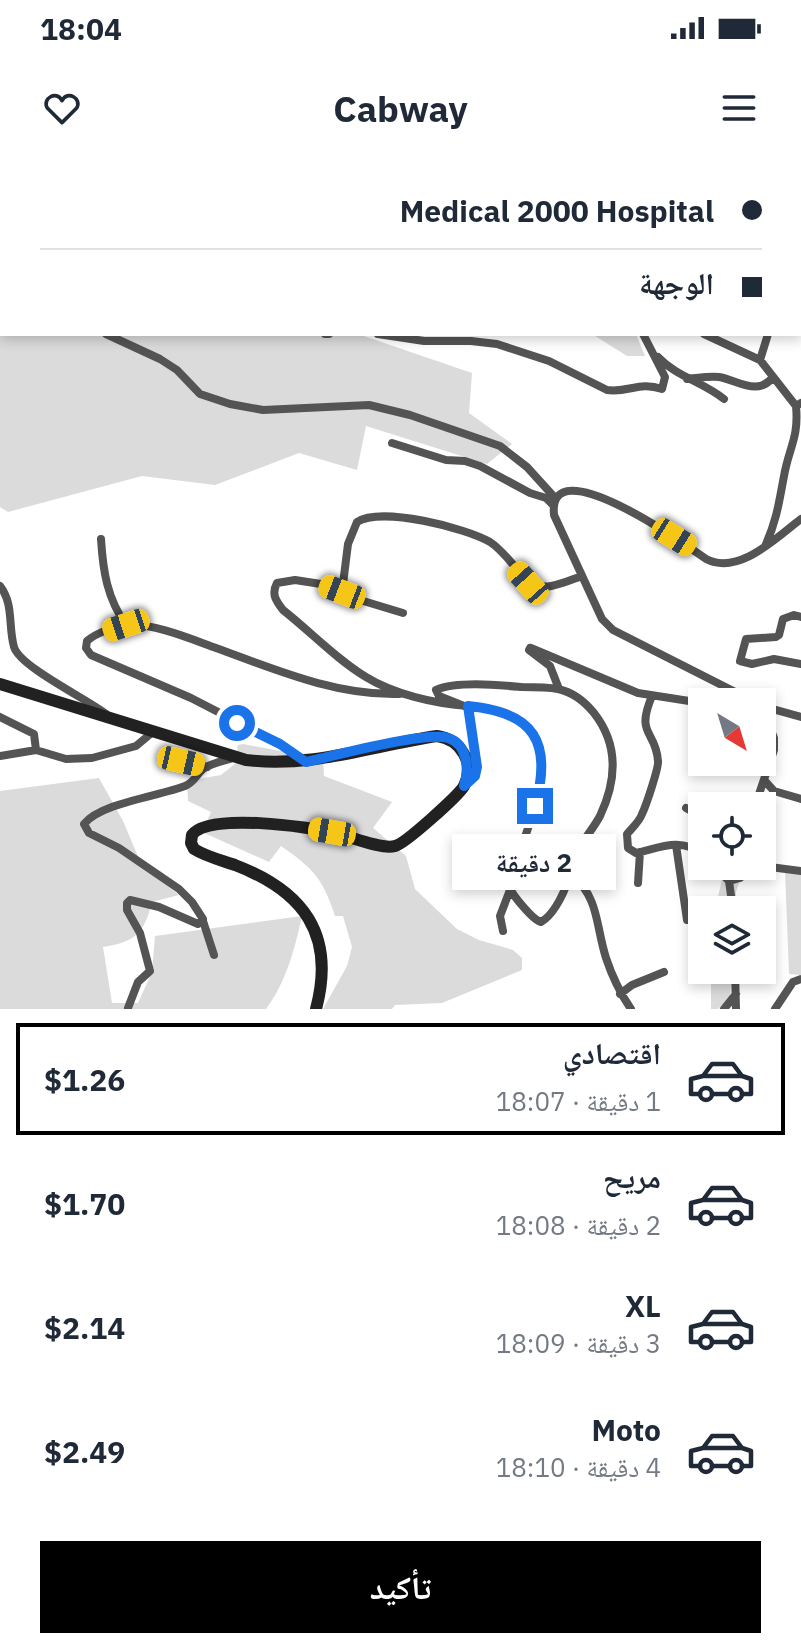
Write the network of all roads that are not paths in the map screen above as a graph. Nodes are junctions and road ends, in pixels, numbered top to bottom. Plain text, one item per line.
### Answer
1 (110, 336) edge
2 (391, 336) edge
3 (465, 336) edge
4 (493, 336) edge
5 (644, 336) edge
6 (708, 336) edge
7 (767, 336) edge
8 (471, 341) junction
9 (497, 344) junction
10 (652, 351) junction
11 (760, 360) junction
12 (773, 377) junction
13 (687, 379) junction
14 (724, 399) dead end
15 (798, 405) edge
16 (392, 443) dead end
17 (554, 502) junction
18 (801, 519) edge
19 (101, 539) dead end
20 (765, 546) junction
21 (582, 576) junction
22 (0, 586) edge
23 (342, 592) junction
24 (403, 613) dead end
25 (801, 617) edge
26 (126, 625) junction
27 (801, 664) edge
28 (0, 684) edge
29 (730, 688) edge
30 (559, 689) junction
31 (408, 693) junction
32 (652, 696) junction
33 (688, 701) edge
34 (466, 706) junction
35 (776, 711) edge
36 (0, 717) edge
37 (110, 717) junction
38 (801, 717) edge
39 (155, 730) junction
40 (36, 750) junction
41 (0, 756) edge
42 (234, 758) junction
43 (181, 761) dead end
44 (306, 762) junction
45 (207, 767) junction
46 (765, 776) edge
47 (764, 780) junction
48 (464, 786) junction
49 (760, 792) edge
50 (801, 799) edge
51 (676, 845) junction
52 (688, 846) edge
53 (640, 852) junction
54 (776, 868) edge
55 (801, 871) edge
56 (571, 873) junction
57 (733, 880) edge
58 (729, 881) joint
59 (638, 883) dead end
60 (510, 890) junction
61 (731, 896) edge
62 (687, 920) dead end
63 (203, 921) junction
64 (503, 931) dead end
65 (214, 955) dead end
66 (664, 972) dead end
67 (801, 979) edge
68 (736, 984) edge
69 (620, 994) junction
70 (736, 994) junction
71 (128, 1008) edge
72 (316, 1009) edge
73 (631, 1009) edge
74 (724, 1009) edge
75 (738, 1009) edge
76 (775, 1009) edge

1 - 17 street
2 - 8 street
3 - 8 street
4 - 9 street
5 - 10 street
6 - 11 street
7 - 11 street
8 - 9 street
9 - 10 street
10 - 13 street
11 - 12 street
12 - 13 street
12 - 15 street
13 - 14 street
15 - 20 street
16 - 17 street
17 - 20 street
17 - 21 street
18 - 20 street
19 - 26 street
21 - 23 street
21 - 29 street
22 - 37 street
23 - 24 street
23 - 31 street
25 - 27 street
26 - 31 street
26 - 44 street
28 - 37 street
30 - 32 street
30 - 34 street
30 - 56 street
31 - 34 street
32 - 33 street
32 - 53 street
34 - 48 street
34 - 60 street
35 - 38 street
36 - 40 street
37 - 39 street
39 - 40 street
39 - 42 street
40 - 41 street
42 - 44 street
42 - 45 street
43 - 45 street
44 - 48 street
45 - 63 street
46 - 47 street
47 - 49 street
47 - 50 street
48 - 72 street
51 - 52 street
51 - 53 street
51 - 62 street
53 - 59 street
54 - 55 street
56 - 60 street
56 - 69 street
57 - 58 street
58 - 61 street
60 - 64 street
63 - 65 street
63 - 71 street
66 - 69 street
67 - 76 street
68 - 70 street
69 - 73 street
70 - 74 street
70 - 75 street

